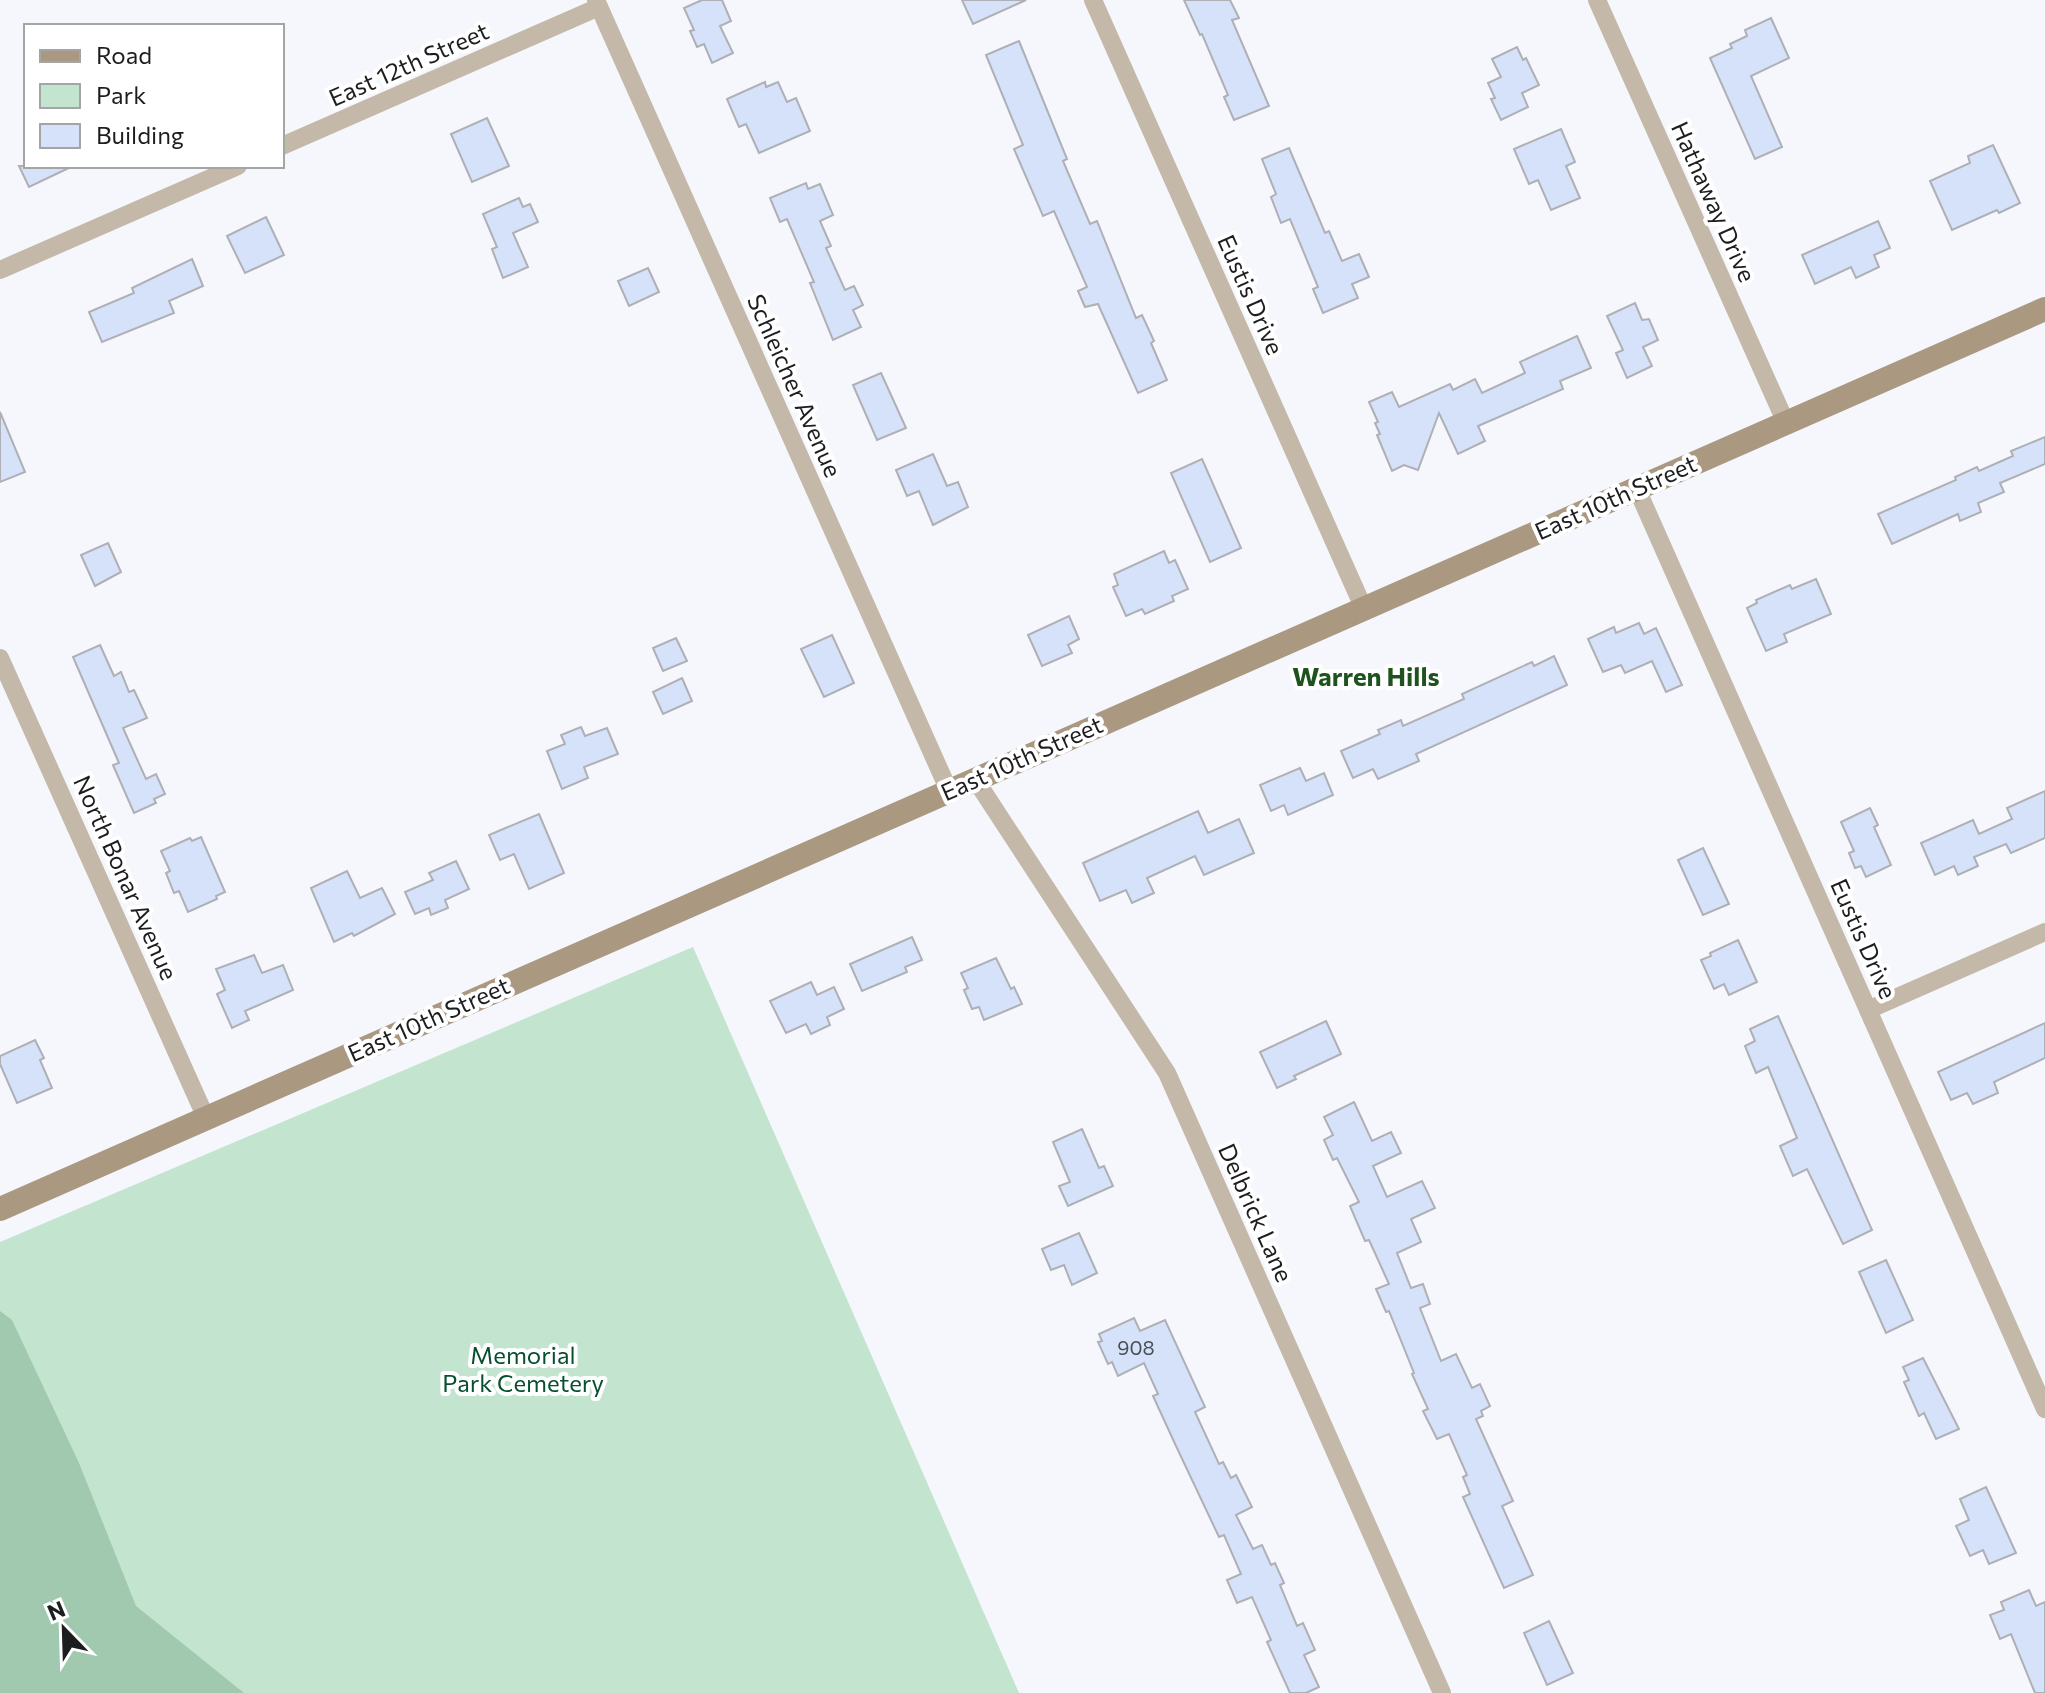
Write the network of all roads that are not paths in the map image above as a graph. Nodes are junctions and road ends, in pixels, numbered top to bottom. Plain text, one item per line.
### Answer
1 (1093, 0) edge
2 (1601, 1) edge
3 (597, 4) edge
4 (284, 145) edge
5 (233, 168) edge
6 (0, 270) edge
7 (2045, 309) edge
8 (1786, 423) junction
9 (1637, 489) junction
10 (1364, 609) junction
11 (0, 658) edge
12 (975, 779) junction
13 (949, 791) junction
14 (2045, 932) edge
15 (1868, 1010) junction
16 (206, 1118) junction
17 (0, 1209) edge
18 (2045, 1409) edge
19 (1442, 1693) edge

1 - 10 street, Eustis Drive
2 - 8 street, Hathaway Drive
3 - 4 street, East 12th Street
3 - 13 street, Schleicher Avenue
5 - 6 street
7 - 8 main road, East 10th Street
8 - 9 main road, East 10th Street
9 - 10 main road, East 10th Street
9 - 15 street, Eustis Drive
10 - 12 main road, East 10th Street
11 - 16 street, North Bonar Avenue
12 - 13 main road, East 10th Street
12 - 19 street, Delbrick Lane
13 - 16 main road, East 10th Street
14 - 15 street
15 - 18 street, Eustis Drive
16 - 17 main road, East 10th Street

